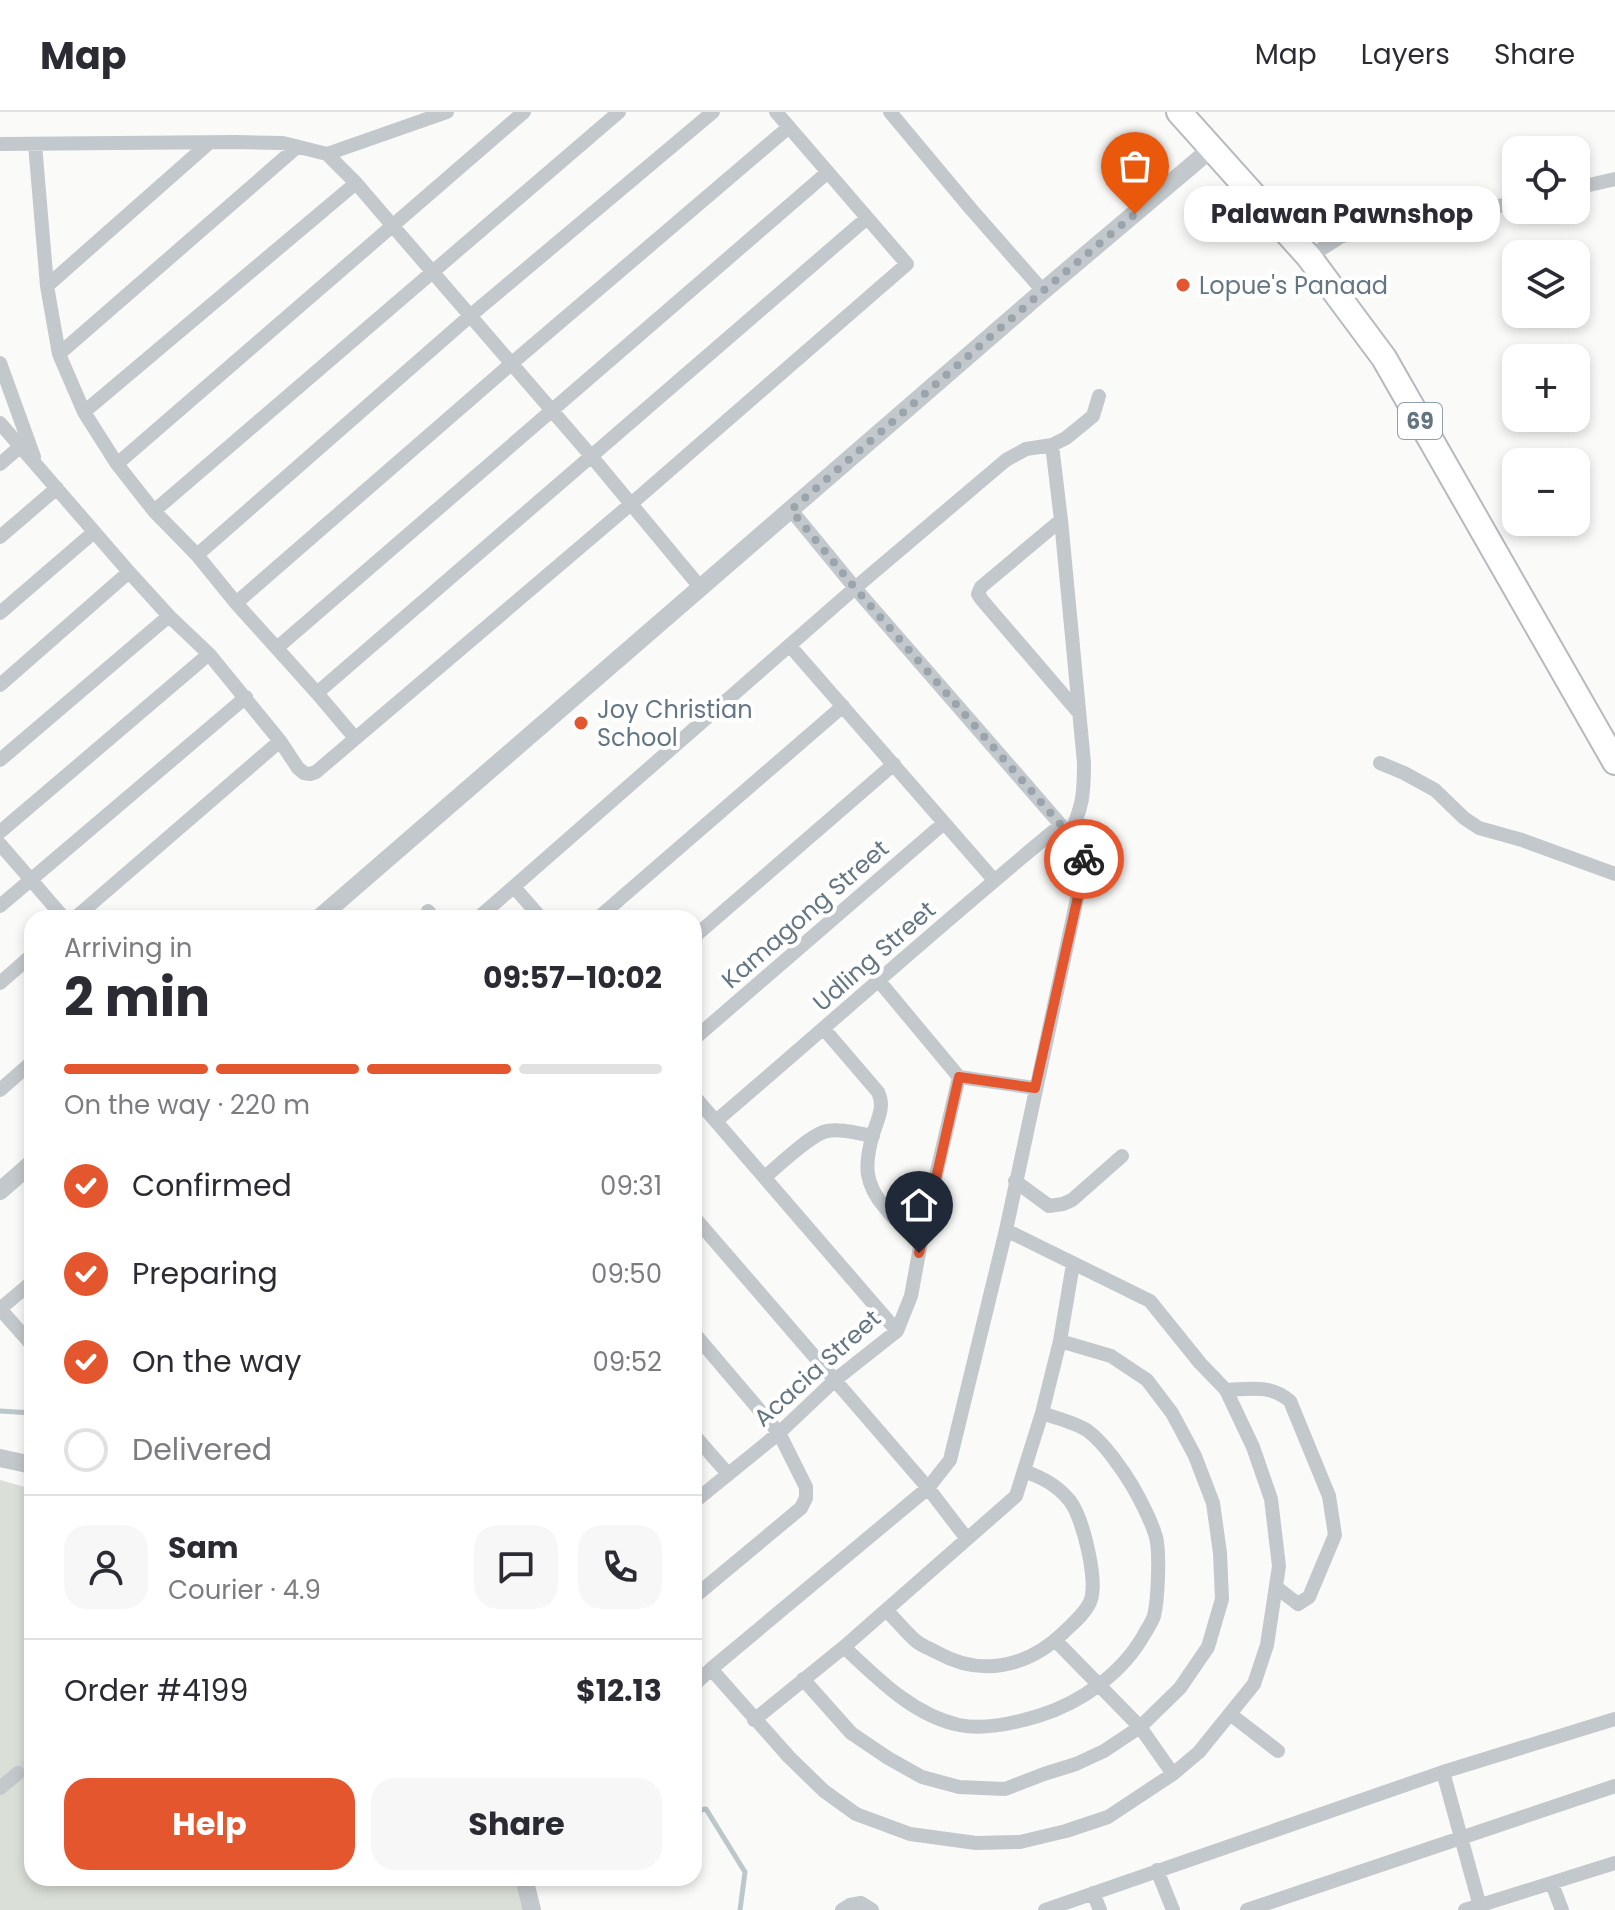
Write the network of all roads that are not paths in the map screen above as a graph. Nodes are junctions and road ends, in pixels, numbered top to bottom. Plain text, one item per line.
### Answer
1 (447, 112) edge
2 (524, 112) edge
3 (619, 112) edge
4 (713, 112) edge
5 (776, 112) edge
6 (890, 112) edge
7 (1179, 112) edge
8 (789, 127) junction
9 (209, 143) junction
10 (0, 144) edge
11 (35, 144) junction
12 (297, 147) junction
13 (1211, 149) junction
14 (327, 154) junction
15 (828, 172) junction
16 (1615, 179) edge
17 (356, 183) junction
18 (1590, 185) edge
19 (1502, 205) edge
20 (867, 218) junction
21 (392, 225) junction
22 (1309, 257) junction
23 (433, 273) junction
24 (47, 286) junction
25 (1043, 291) junction
26 (470, 316) junction
27 (59, 354) junction
28 (0, 363) edge
29 (511, 364) junction
30 (1099, 396) dead end
31 (551, 410) junction
32 (84, 412) junction
33 (0, 423) edge
34 (1052, 445) junction
35 (21, 446) junction
36 (592, 457) junction
37 (35, 462) junction
38 (0, 464) edge
39 (117, 464) junction
40 (57, 488) junction
41 (631, 504) junction
42 (791, 510) junction
43 (154, 511) junction
44 (1061, 520) junction
45 (94, 532) junction
46 (0, 537) edge
47 (197, 555) junction
48 (129, 572) junction
49 (700, 587) junction
50 (855, 588) junction
51 (236, 603) junction
52 (0, 613) edge
53 (169, 616) junction
54 (790, 646) junction
55 (278, 647) junction
56 (209, 654) junction
57 (0, 685) edge
58 (317, 693) junction
59 (246, 697) junction
60 (843, 706) junction
61 (1079, 713) junction
62 (355, 738) junction
63 (280, 741) junction
64 (0, 760) edge
65 (1615, 762) edge
66 (1380, 763) dead end
67 (894, 764) junction
68 (944, 823) junction
69 (1065, 830) junction
70 (0, 832) edge
71 (0, 844) edge
72 (1615, 874) edge
73 (30, 880) junction
74 (994, 880) junction
75 (514, 887) junction
76 (0, 906) edge
77 (57, 910) edge
78 (84, 910) edge
79 (328, 910) edge
80 (487, 910) edge
81 (534, 910) edge
82 (607, 910) edge
83 (702, 930) edge
84 (24, 962) edge
85 (879, 981) junction
86 (0, 983) edge
87 (824, 1029) junction
88 (702, 1032) edge
89 (24, 1069) edge
90 (959, 1077) junction
91 (1035, 1088) junction
92 (0, 1090) edge
93 (702, 1105) edge
94 (716, 1121) junction
95 (873, 1136) junction
96 (1122, 1156) dead end
97 (24, 1170) edge
98 (765, 1177) junction
99 (1015, 1181) junction
100 (1, 1189) edge
101 (702, 1226) edge
102 (1006, 1230) junction
103 (923, 1231) junction
104 (1073, 1264) junction
105 (24, 1289) edge
106 (0, 1309) edge
107 (897, 1331) junction
108 (24, 1336) edge
109 (1060, 1341) junction
110 (702, 1342) edge
111 (835, 1380) junction
112 (1226, 1390) junction
113 (1042, 1413) junction
114 (779, 1433) junction
115 (702, 1444) edge
116 (0, 1458) edge
117 (24, 1463) edge
118 (1024, 1471) junction
119 (728, 1474) junction
120 (928, 1488) junction
121 (702, 1495) edge
122 (967, 1539) junction
123 (1276, 1587) junction
124 (702, 1590) edge
125 (886, 1610) junction
126 (1055, 1640) junction
127 (844, 1647) junction
128 (711, 1669) junction
129 (702, 1677) edge
130 (803, 1679) junction
131 (1099, 1685) junction
132 (1230, 1714) junction
133 (1615, 1719) edge
134 (754, 1720) junction
135 (1140, 1727) junction
136 (1278, 1751) dead end
137 (1443, 1772) junction
138 (18, 1773) tunnel mouth
139 (1173, 1774) junction
140 (1615, 1786) edge
141 (0, 1788) edge
142 (1462, 1837) junction
143 (1615, 1863) edge
144 (1157, 1870) junction
145 (1552, 1884) junction
146 (526, 1886) edge
147 (1093, 1893) junction
148 (1475, 1909) edge
149 (532, 1910) edge
150 (842, 1910) edge
151 (872, 1910) edge
152 (1045, 1910) edge
153 (1100, 1910) edge
154 (1173, 1910) edge
155 (1247, 1910) edge
156 (1562, 1910) edge

1 - 14 street
2 - 21 street
3 - 23 street
4 - 26 street
5 - 8 street
6 - 25 street
7 - 13 main road, 69
8 - 15 street
8 - 29 street
9 - 11 street
9 - 12 street
9 - 24 street
10 - 11 street
11 - 24 street
12 - 14 street
12 - 27 street
13 - 22 main road, 69
13 - 25 street
14 - 17 street
15 - 20 street
15 - 31 street
16 - 18 street
17 - 21 street
17 - 32 street
19 - 22 street
20 - 36 street
20 - 41 street
21 - 23 street
21 - 39 street
22 - 65 main road, 69
23 - 26 street
23 - 43 street
24 - 27 street
25 - 42 street
26 - 29 street
26 - 47 street
27 - 32 street
28 - 37 street
29 - 31 street
29 - 51 street
30 - 34 street
31 - 36 street
31 - 55 street
32 - 39 street
33 - 35 street
34 - 44 street
34 - 50 street
35 - 37 street
35 - 38 street
36 - 41 street
36 - 58 street
37 - 40 street
39 - 43 street
40 - 45 street
40 - 46 street
41 - 49 street
41 - 62 street
42 - 49 street
42 - 50 street
43 - 47 street
44 - 61 street
44 - 61 street
45 - 48 street
45 - 52 street
47 - 51 street
48 - 53 street
48 - 57 street
49 - 79 street
50 - 54 street
50 - 69 street
51 - 55 street
53 - 56 street
53 - 64 street
54 - 60 street
54 - 75 street
55 - 58 street
56 - 59 street
56 - 70 street
58 - 62 street
59 - 63 street
59 - 73 street
60 - 67 street
60 - 82 street
61 - 69 street
62 - 63 street
63 - 78 street
66 - 72 street
67 - 68 street
67 - 83 street
68 - 74 street
68 - 88 street, Kamagong Street
69 - 74 street, Udling Street
69 - 91 street
71 - 73 street
73 - 76 street
73 - 77 street
74 - 85 street, Udling Street
75 - 80 street
75 - 81 street
84 - 86 street
85 - 87 street, Udling Street
85 - 90 street
87 - 94 street, Udling Street
87 - 95 street
89 - 92 street
90 - 91 street
90 - 103 street, Acacia Street
91 - 99 street
93 - 94 street
94 - 98 street
95 - 98 street
95 - 103 street
96 - 99 street
97 - 100 street
98 - 107 street
99 - 102 street
101 - 111 street
102 - 104 street
102 - 120 street
103 - 107 street, Acacia Street
104 - 109 street
104 - 112 street
105 - 106 street
106 - 108 street
107 - 111 street, Acacia Street
109 - 113 street
109 - 135 street
110 - 114 street
111 - 114 street, Acacia Street
111 - 120 street
112 - 123 street
112 - 123 street
113 - 118 street
113 - 131 street
114 - 119 street, Acacia Street
114 - 124 street
115 - 119 street
116 - 117 street
118 - 122 street
118 - 126 street
119 - 121 street, Acacia Street
120 - 122 street
120 - 128 street
122 - 125 street
123 - 132 street
125 - 126 street
125 - 127 street
126 - 131 street
127 - 130 street
127 - 131 street
128 - 129 street
128 - 134 street
130 - 134 street
130 - 135 street
131 - 135 street
132 - 136 street
132 - 139 street
133 - 137 street
134 - 139 street
135 - 139 street
137 - 142 street
137 - 144 street
138 - 141 street
140 - 142 street
142 - 148 street
142 - 155 street
143 - 145 street
144 - 147 street
144 - 154 street
145 - 148 street
145 - 156 street
146 - 149 street
147 - 152 street
147 - 153 street
150 - 151 street

